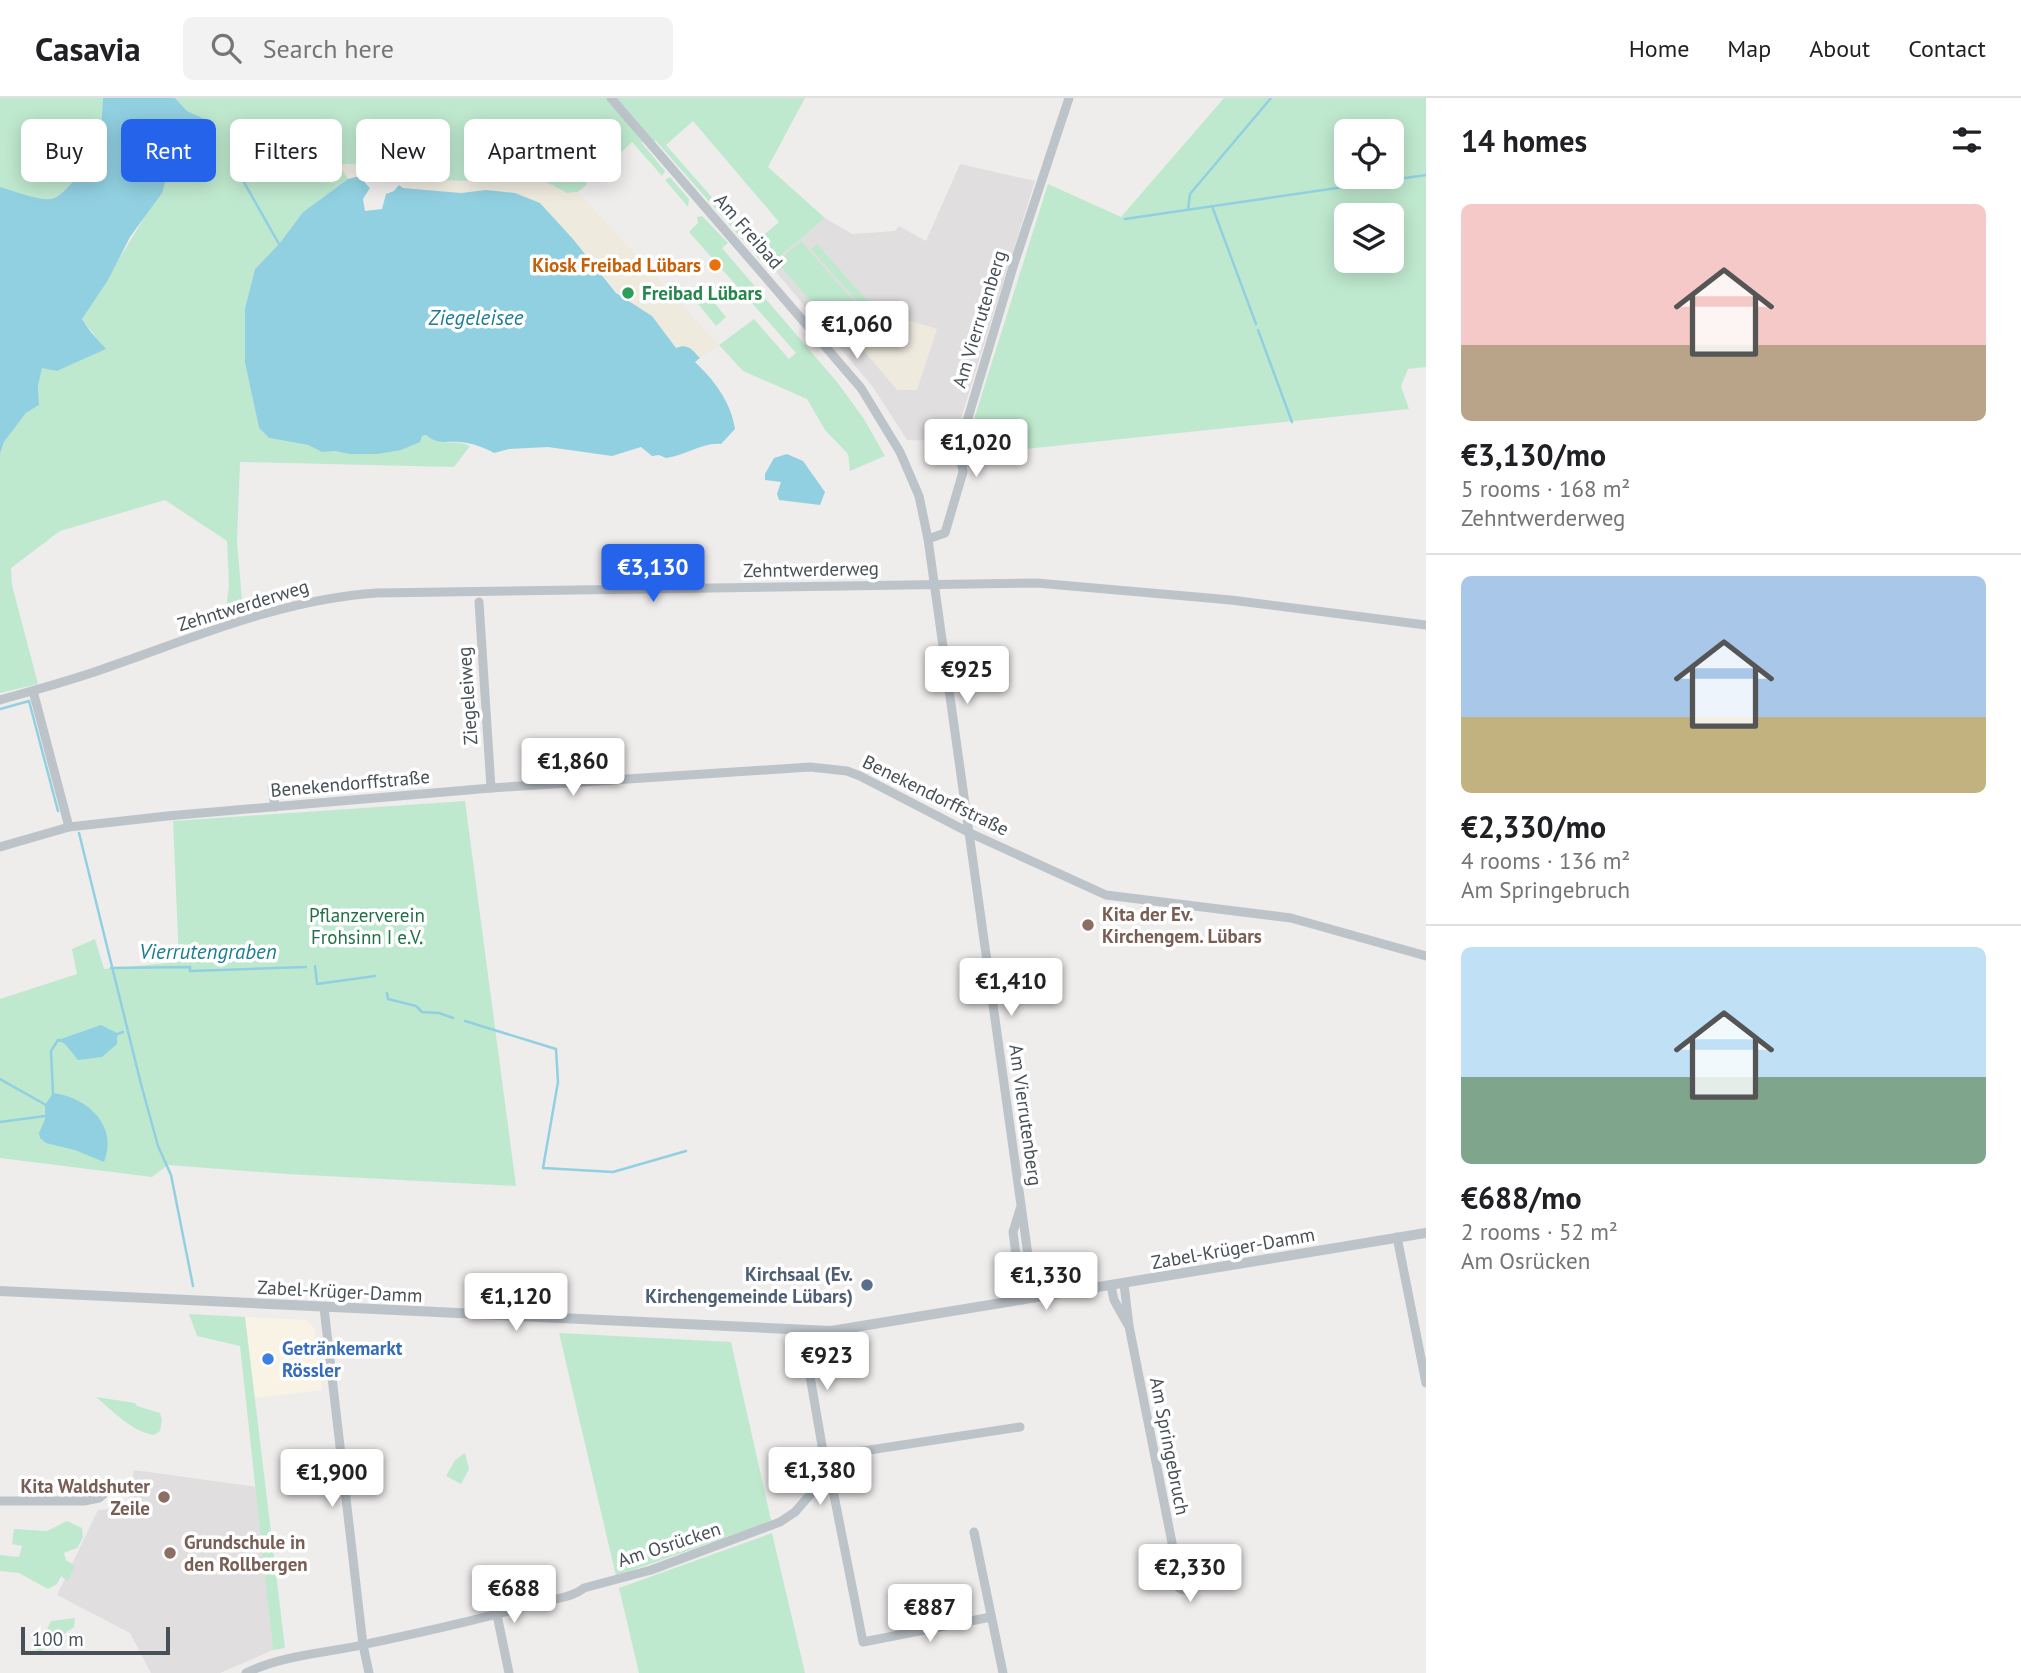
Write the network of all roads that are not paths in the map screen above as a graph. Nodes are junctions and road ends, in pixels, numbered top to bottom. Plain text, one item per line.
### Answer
1 (611, 98) edge
2 (1069, 98) edge
3 (928, 539) junction
4 (934, 584) junction
5 (479, 602) dead end
6 (1426, 625) edge
7 (33, 691) junction
8 (0, 699) edge
9 (272, 786) dead end
10 (491, 788) junction
11 (275, 807) junction
12 (69, 827) junction
13 (970, 833) junction
14 (0, 846) edge
15 (1426, 956) edge
16 (1426, 1233) edge
17 (1397, 1237) junction
18 (1124, 1284) junction
19 (1111, 1286) junction
20 (0, 1291) edge
21 (1028, 1299) junction
22 (324, 1308) junction
23 (1129, 1326) junction
24 (802, 1330) junction
25 (1426, 1383) edge
26 (1020, 1427) dead end
27 (824, 1457) junction
28 (823, 1470) junction
29 (112, 1487) dead end
30 (0, 1501) edge
31 (974, 1532) dead end
32 (1178, 1573) dead end
33 (497, 1615) junction
34 (991, 1617) junction
35 (363, 1645) junction
36 (246, 1673) edge
37 (369, 1673) edge
38 (509, 1673) edge
39 (1003, 1673) edge

1 - 3 street, Am Freibad
2 - 3 street, Am Vierrutenberg
3 - 4 street, Am Vierrutenberg
4 - 6 street, Zehntwerderweg
4 - 7 street, Zehntwerderweg
4 - 13 street, Am Vierrutenberg
5 - 10 street, Ziegeleiweg
7 - 8 street, Zehntwerderweg
7 - 12 street
9 - 11 street
10 - 11 street, Benekendorffstraße
10 - 13 street, Benekendorffstraße
11 - 12 street, Benekendorffstraße
12 - 14 street, Benekendorffstraße
13 - 15 street, Benekendorffstraße
13 - 21 street, Am Vierrutenberg
16 - 17 street, Zabel-Krüger-Damm
17 - 18 street, Zabel-Krüger-Damm
17 - 25 street
18 - 19 street, Zabel-Krüger-Damm
18 - 23 street, Am Springebruch
19 - 21 street, Zabel-Krüger-Damm
19 - 23 street, Am Springebruch
20 - 22 street, Zabel-Krüger-Damm
21 - 24 street, Zabel-Krüger-Damm
22 - 24 street, Zabel-Krüger-Damm
22 - 35 street
23 - 32 street, Am Springebruch
24 - 27 street, Am Osrücken
26 - 27 street
27 - 28 street, Am Osrücken
28 - 33 street, Am Osrücken
28 - 34 street
29 - 30 street
31 - 34 street
33 - 35 street, Am Osrücken
33 - 38 street
34 - 39 street
35 - 36 street, Am Osrücken
35 - 37 street

